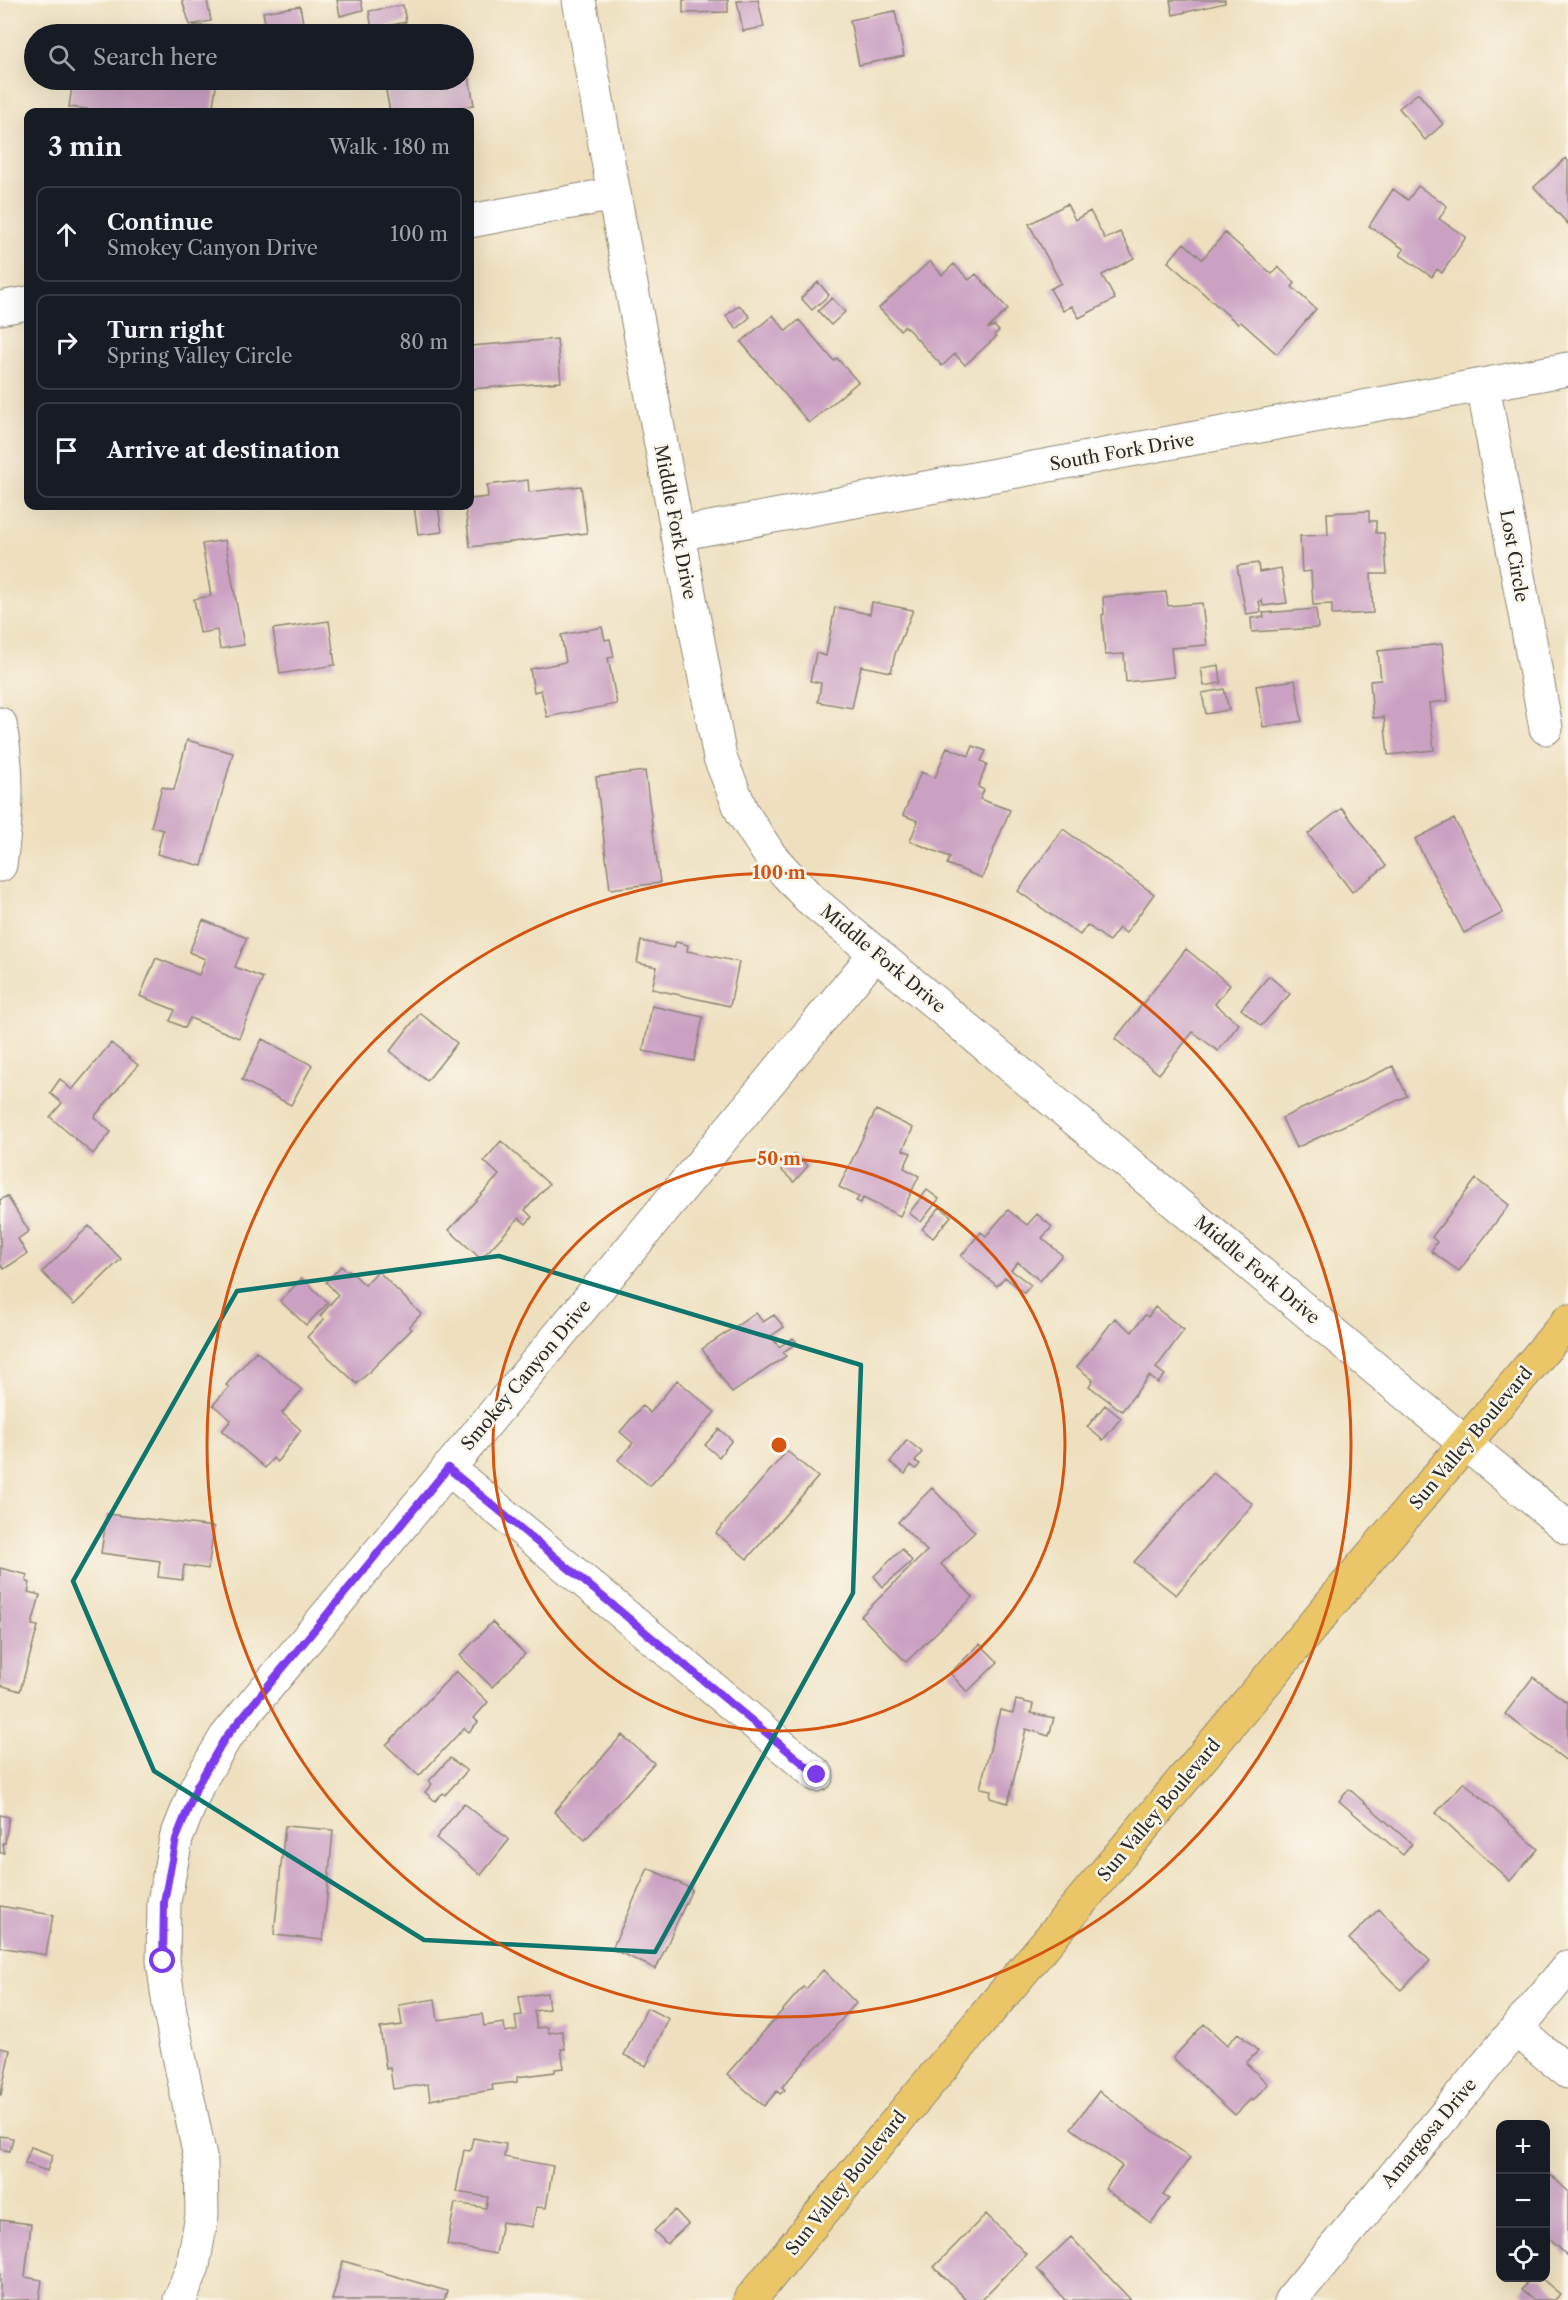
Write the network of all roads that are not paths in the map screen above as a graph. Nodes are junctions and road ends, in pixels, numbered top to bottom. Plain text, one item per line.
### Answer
1 (579, 0) edge
2 (614, 194) junction
3 (474, 220) edge
4 (24, 304) edge
5 (0, 308) edge
6 (1568, 369) edge
7 (1483, 385) junction
8 (677, 534) junction
9 (0, 724) edge
10 (1546, 728) dead end
11 (0, 865) edge
12 (876, 953) junction
13 (1568, 1321) edge
14 (1466, 1444) junction
15 (448, 1468) junction
16 (1568, 1528) edge
17 (817, 1775) dead end
18 (1568, 1967) edge
19 (1516, 2029) junction
20 (1568, 2072) edge
21 (180, 2300) edge
22 (750, 2300) edge
23 (1291, 2300) edge

1 - 2 street, Middle Fork Drive
2 - 3 street
2 - 8 street, Middle Fork Drive
4 - 5 street
6 - 7 street, South Fork Drive
7 - 8 street, South Fork Drive
7 - 10 street, Lost Circle
8 - 12 street, Middle Fork Drive
9 - 11 street
12 - 14 street, Middle Fork Drive
12 - 15 street, Smokey Canyon Drive
13 - 14 main road, Sun Valley Boulevard
14 - 16 street, Middle Fork Drive
14 - 22 main road, Sun Valley Boulevard
15 - 17 street
15 - 21 street, Smokey Canyon Drive
18 - 19 street, Amargosa Drive
19 - 20 street
19 - 23 street, Amargosa Drive

